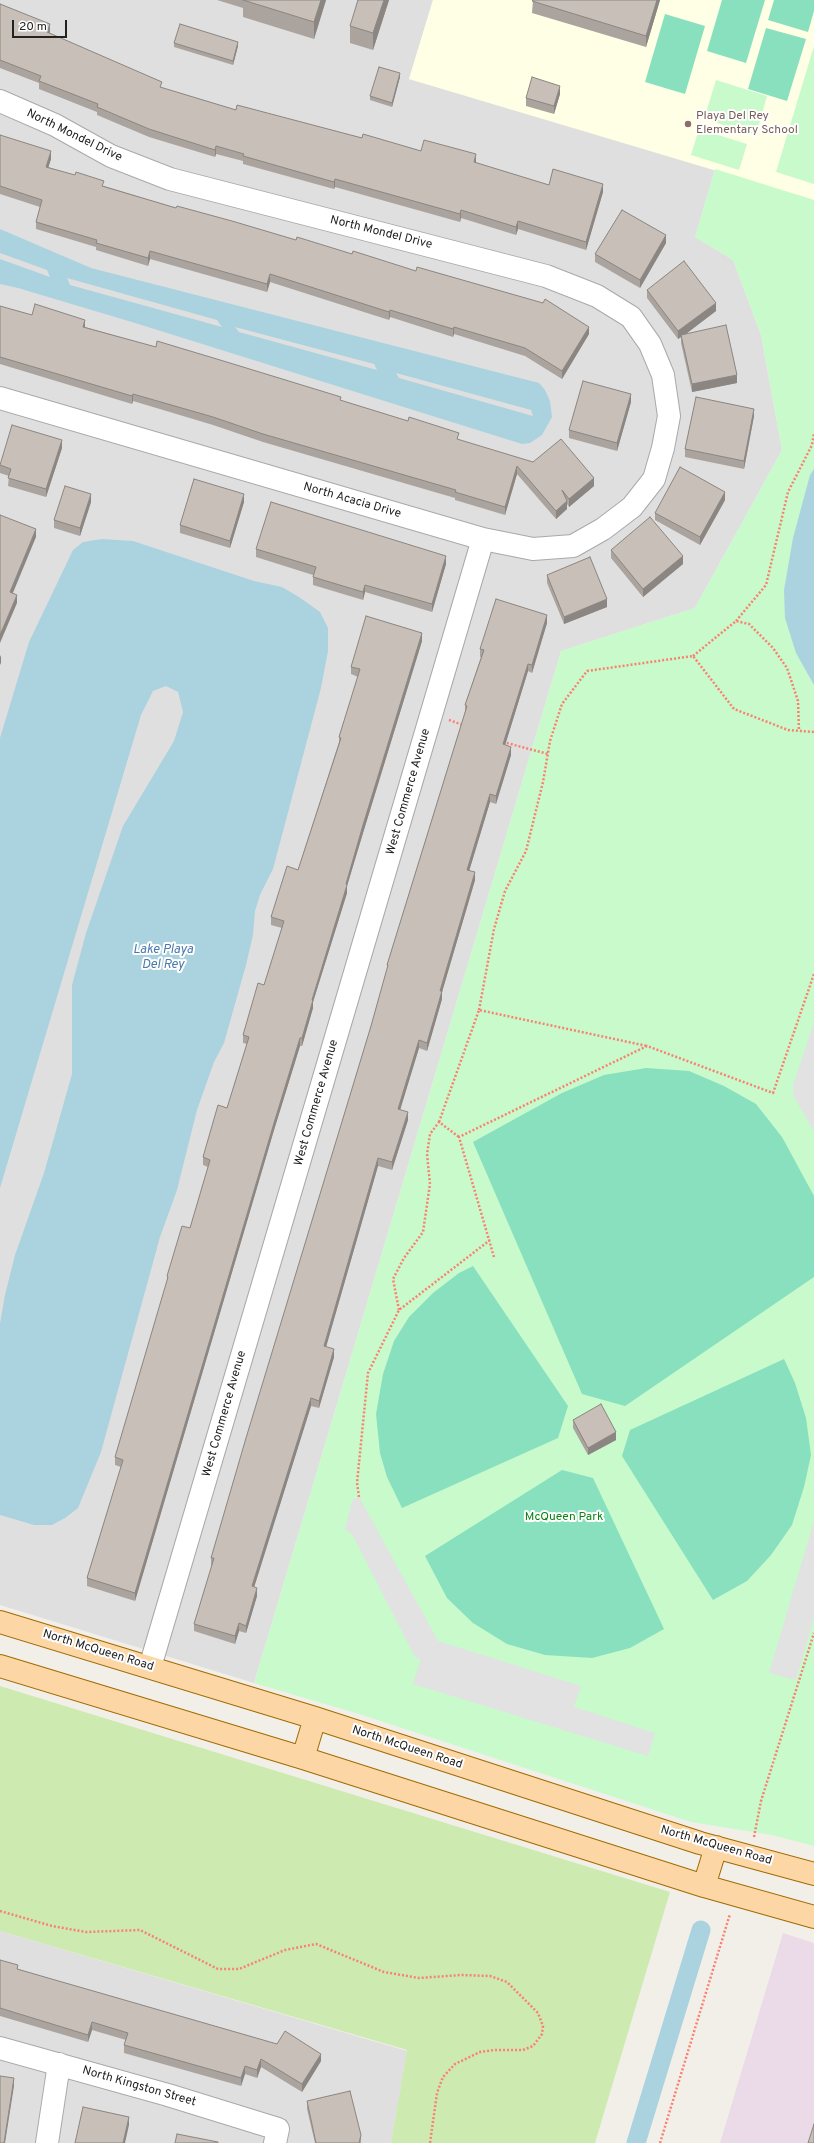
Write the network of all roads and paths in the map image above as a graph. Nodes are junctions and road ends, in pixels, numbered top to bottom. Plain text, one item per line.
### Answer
1 (0, 101) edge
2 (0, 398) edge
3 (814, 433) edge
4 (664, 448) joint
5 (483, 539) junction
6 (736, 621) junction
7 (693, 656) junction
8 (431, 715) junction
9 (466, 726) edge
10 (799, 731) junction
11 (814, 732) edge
12 (502, 742) edge
13 (548, 754) junction
14 (814, 974) edge
15 (479, 1010) junction
16 (647, 1046) junction
17 (439, 1122) junction
18 (459, 1137) junction
19 (490, 1240) junction
20 (494, 1257) dead end
21 (399, 1310) junction
22 (359, 1497) dead end
23 (0, 1622) edge
24 (814, 1633) edge
25 (0, 1666) edge
26 (150, 1667) junction
27 (315, 1718) junction
28 (303, 1758) junction
29 (716, 1847) junction
30 (751, 1856) junction
31 (814, 1874) edge
32 (704, 1886) junction
33 (735, 1895) junction
34 (0, 1911) edge
35 (814, 1917) edge
36 (0, 2048) edge
37 (59, 2064) junction
38 (276, 2136) edge
39 (47, 2143) edge
40 (430, 2143) edge
41 (660, 2143) edge

1 - 4 street, North Mondel Drive
2 - 5 street, North Acacia Drive
3 - 6 path
4 - 5 street, North Acacia Drive
5 - 8 street, West Commerce Avenue
6 - 7 path
6 - 10 path
7 - 10 path
7 - 13 path
8 - 9 path
8 - 26 street, West Commerce Avenue
10 - 11 path
12 - 13 path
13 - 15 path
14 - 16 path
15 - 16 path
15 - 17 path
16 - 18 path
17 - 18 path
17 - 21 path
18 - 19 path
19 - 20 path
19 - 21 path
21 - 22 path
23 - 26 main road, North McQueen Road
24 - 30 path
25 - 28 main road
26 - 27 main road, North McQueen Road
27 - 28 main road
27 - 29 main road, North McQueen Road
28 - 32 main road
29 - 30 main road, North McQueen Road
29 - 32 main road
30 - 31 main road, North McQueen Road
32 - 33 main road
33 - 35 main road
33 - 41 path
34 - 40 path
36 - 37 street, North Kingston Street
37 - 38 street, North Kingston Street
37 - 39 street

